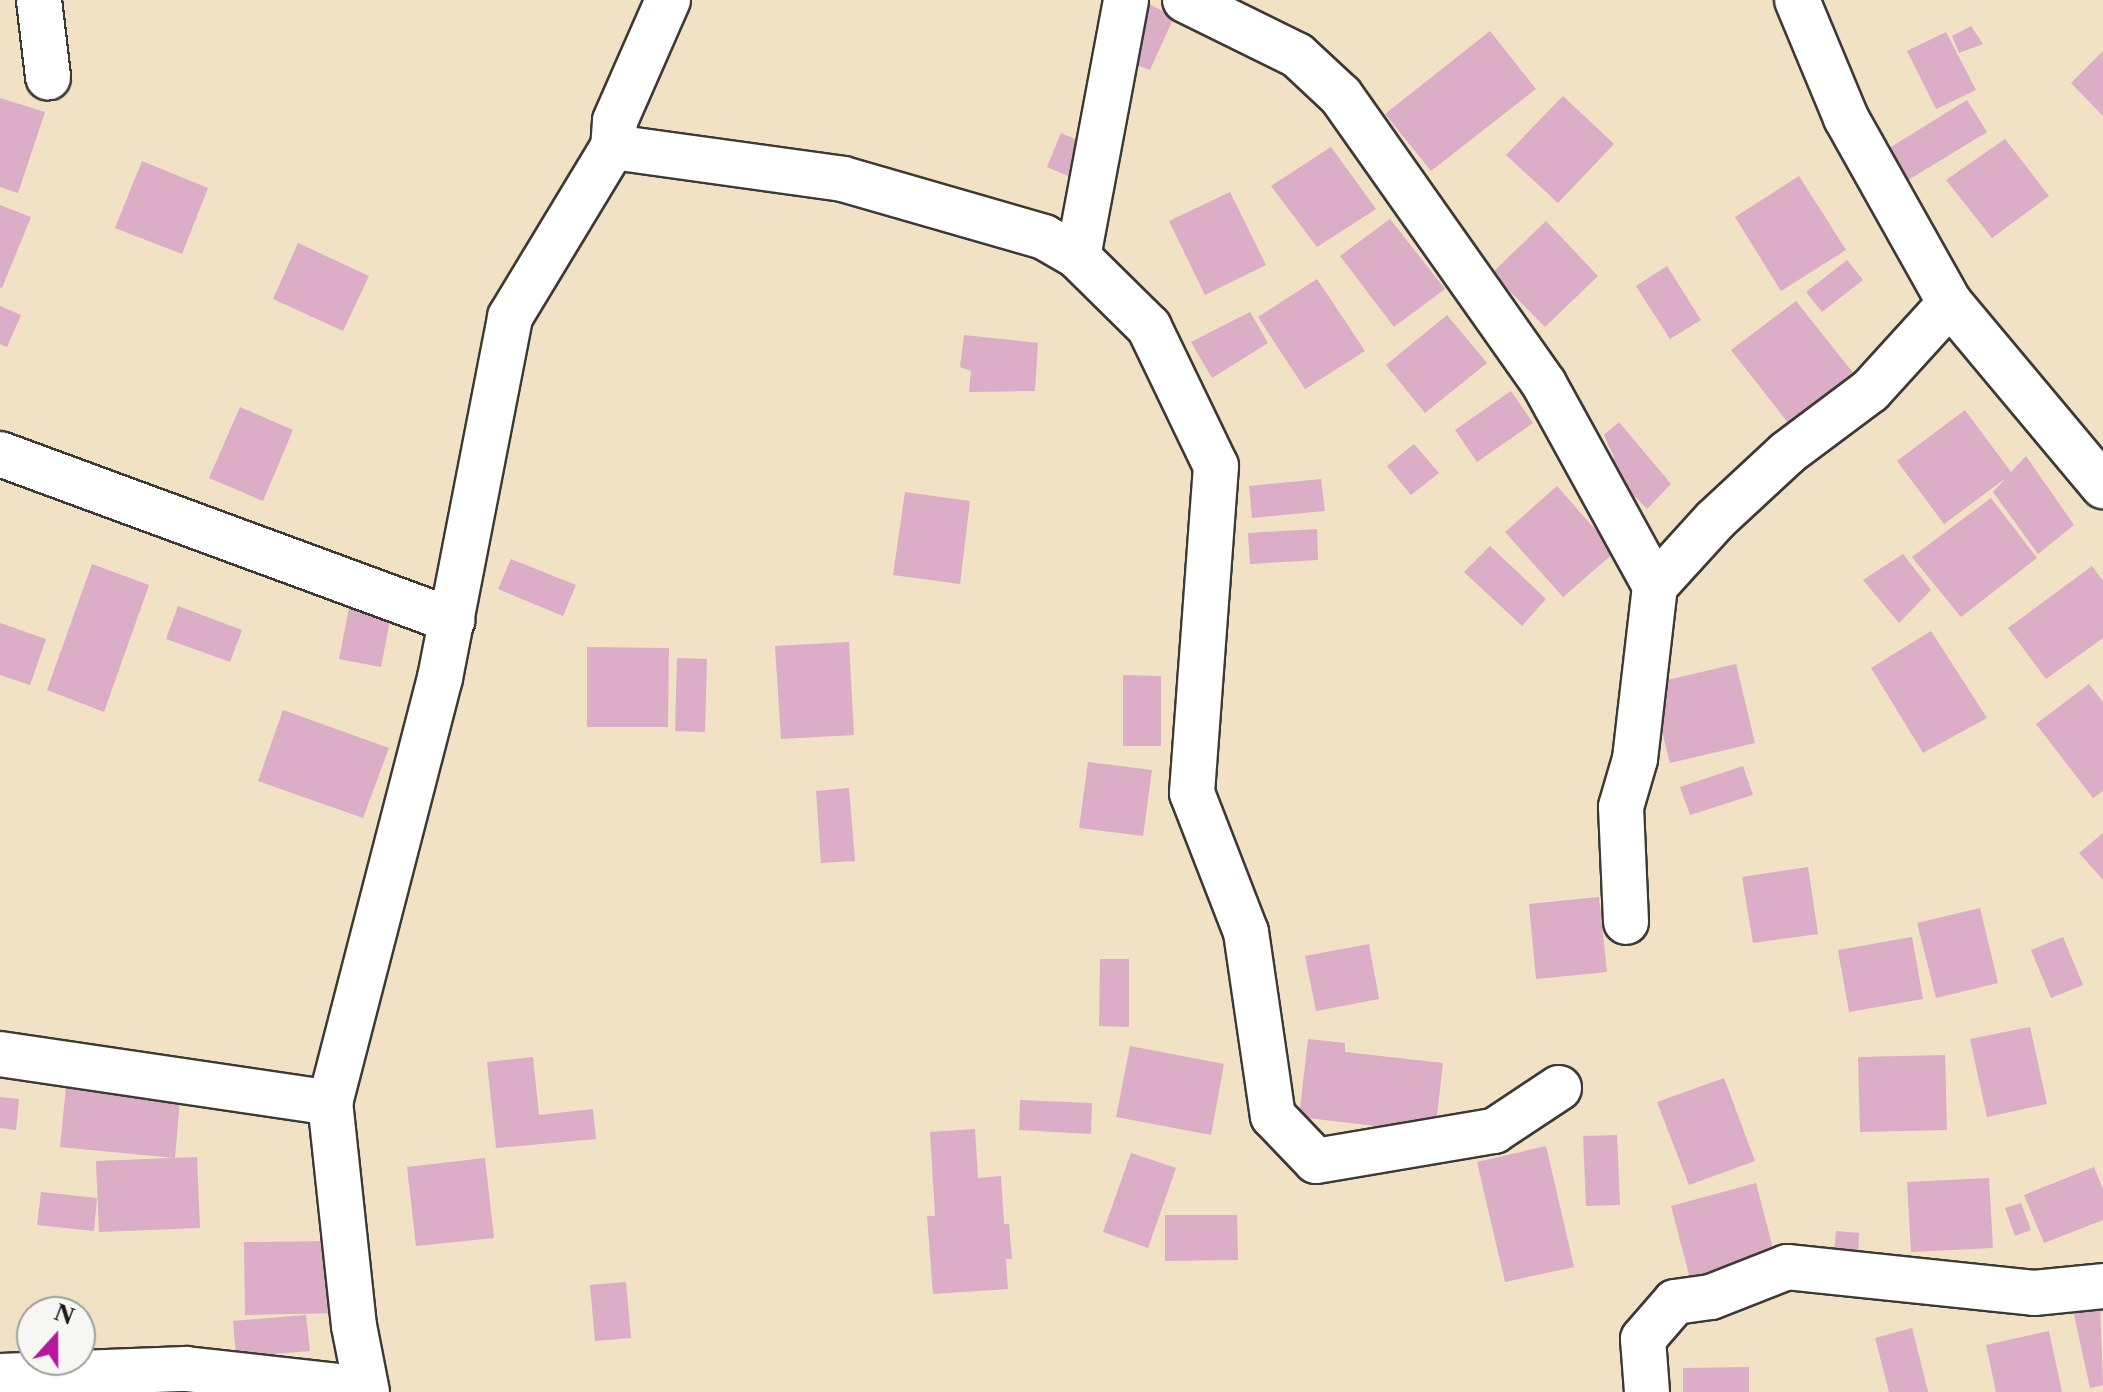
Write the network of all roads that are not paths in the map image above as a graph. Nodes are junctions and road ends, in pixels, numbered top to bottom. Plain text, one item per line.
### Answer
1 (39, 0) edge
2 (668, 0) edge
3 (1126, 0) edge
4 (1185, 0) edge
5 (1797, 0) edge
6 (48, 77) dead end
7 (613, 147) junction
8 (1078, 257) junction
9 (1950, 303) junction
10 (0, 454) edge
11 (2103, 486) edge
12 (1655, 586) junction
13 (452, 620) junction
14 (1626, 922) dead end
15 (0, 1054) edge
16 (1559, 1088) dead end
17 (330, 1103) junction
18 (2103, 1286) edge
19 (0, 1376) edge
20 (365, 1390) edge
21 (1647, 1392) edge

1 - 6 street
2 - 7 street
3 - 8 street
4 - 12 street
5 - 9 street
7 - 8 street
7 - 13 street
8 - 16 street
9 - 11 street
9 - 12 street
10 - 13 street
12 - 14 street
13 - 17 street
15 - 17 street
17 - 20 street
18 - 21 street
19 - 20 street

